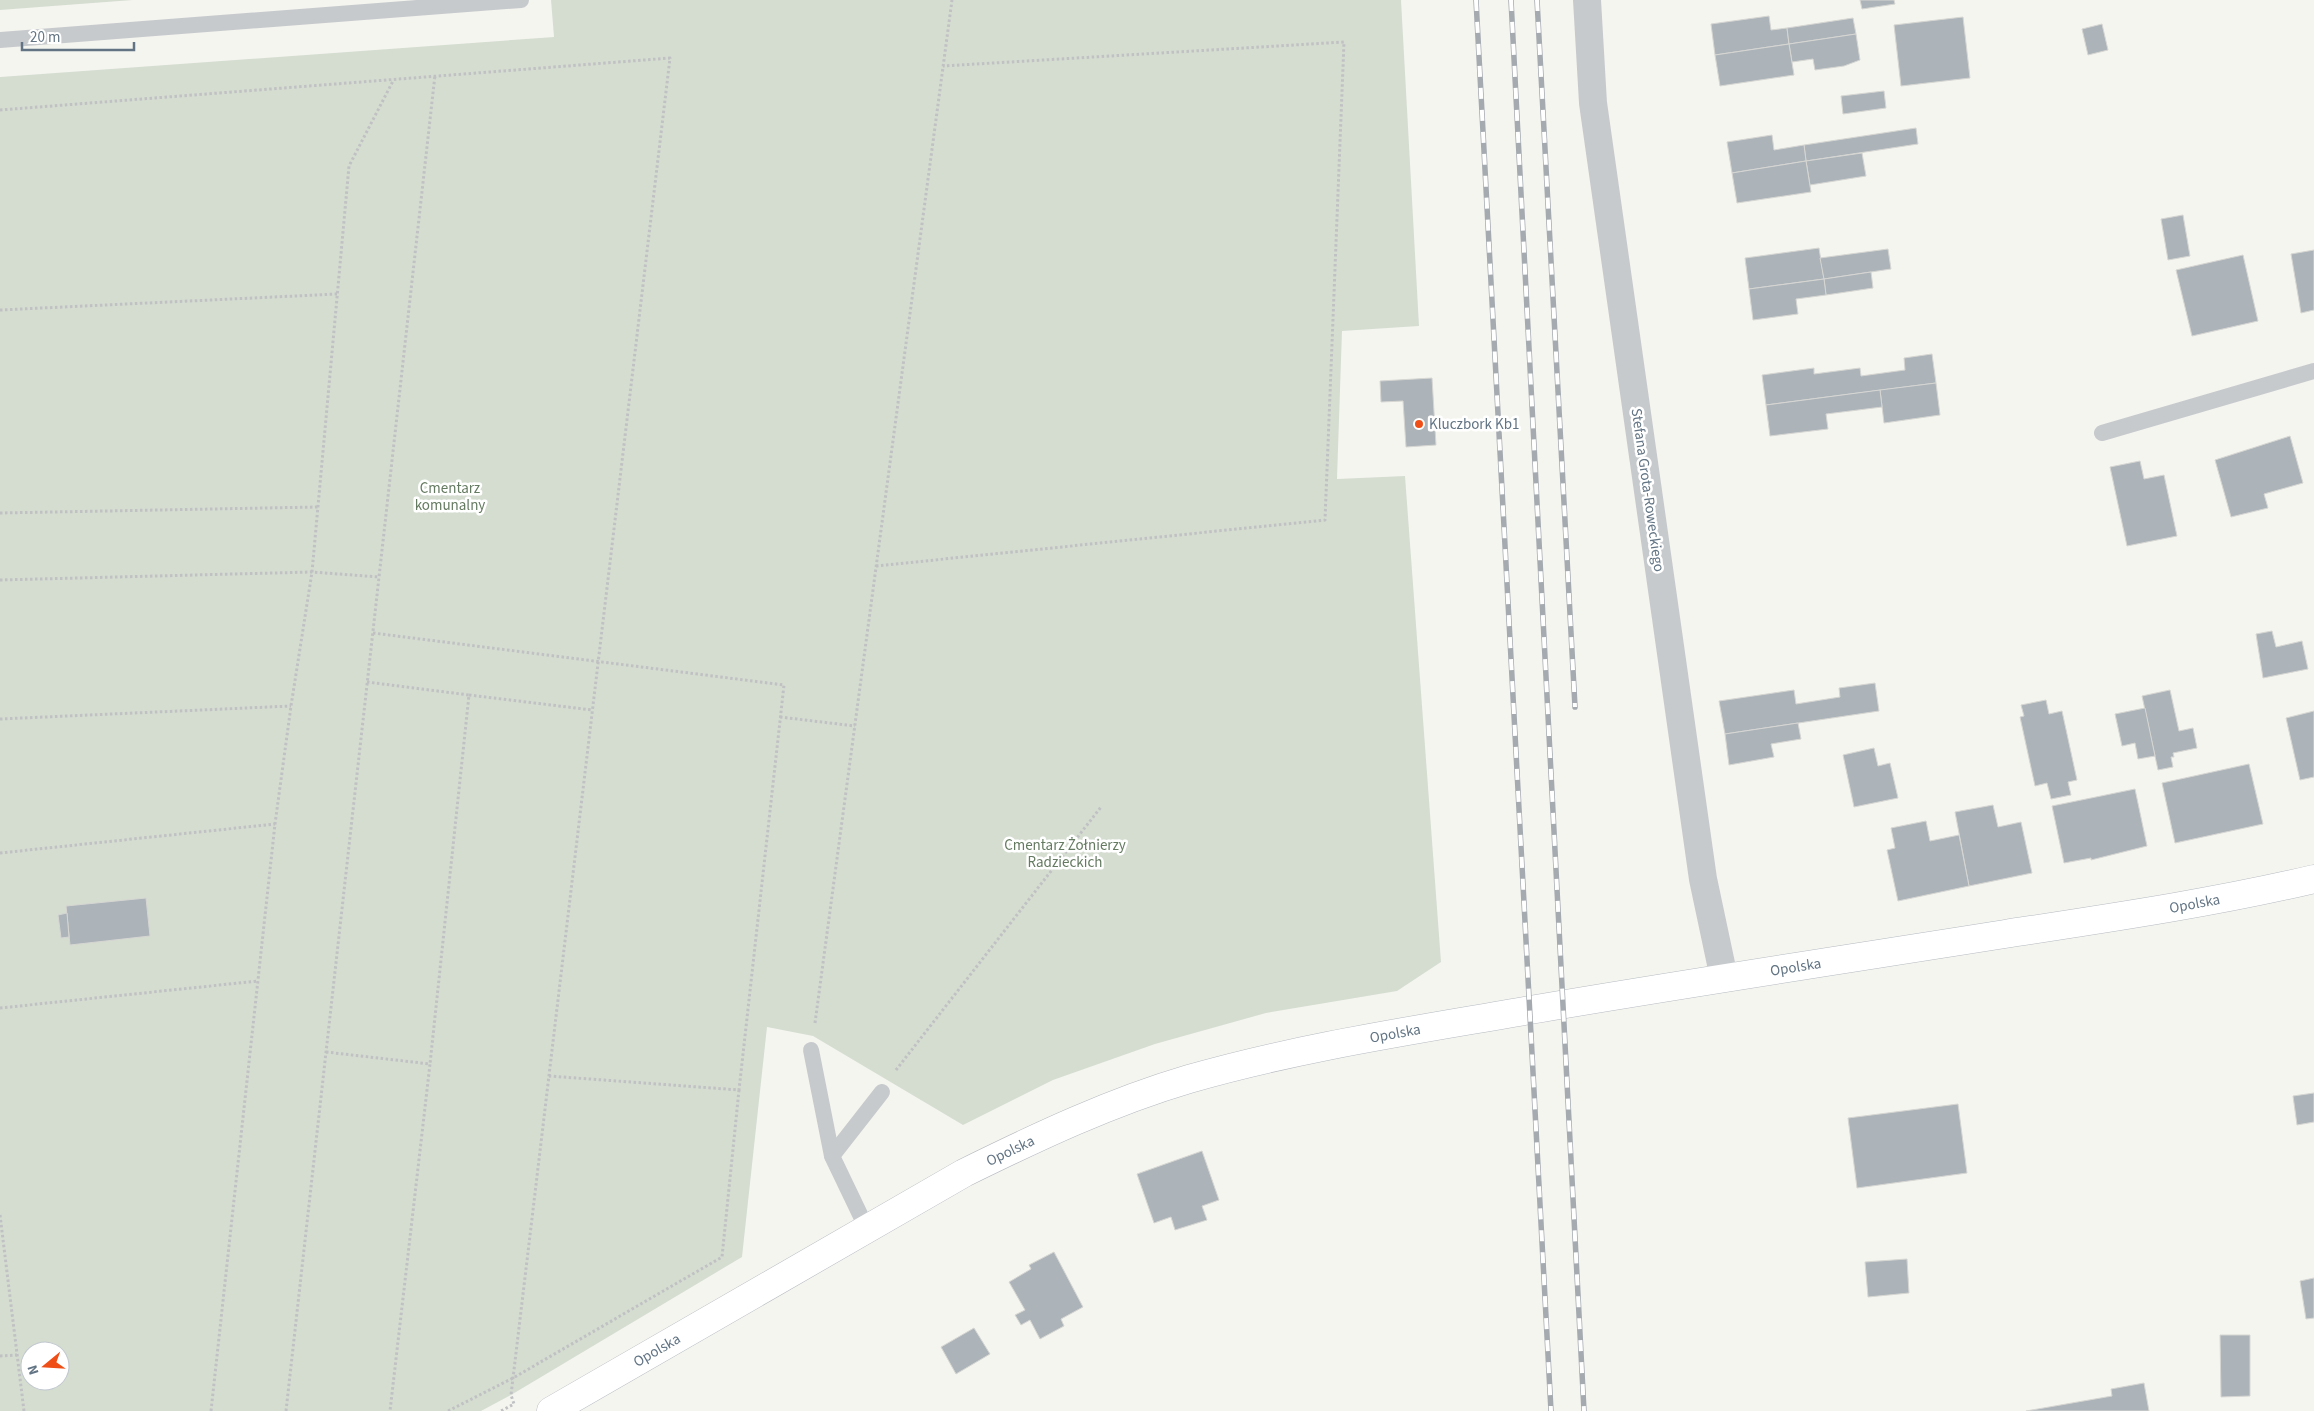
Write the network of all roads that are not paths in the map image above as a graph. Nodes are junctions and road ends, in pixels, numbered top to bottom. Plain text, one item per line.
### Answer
1 (521, 0) edge
2 (1587, 0) edge
3 (0, 40) edge
4 (2314, 371) edge
5 (2102, 433) dead end
6 (2314, 879) edge
7 (1724, 978) junction
8 (811, 1050) road end
9 (882, 1092) road end
10 (832, 1156) junction
11 (867, 1229) junction
12 (551, 1411) edge

1 - 3 lane
2 - 7 street, Stefana Grota-Roweckiego
4 - 5 lane
6 - 7 main road, Opolska
7 - 11 main road, Opolska
8 - 10 lane
9 - 10 lane
10 - 11 lane
11 - 12 main road, Opolska

